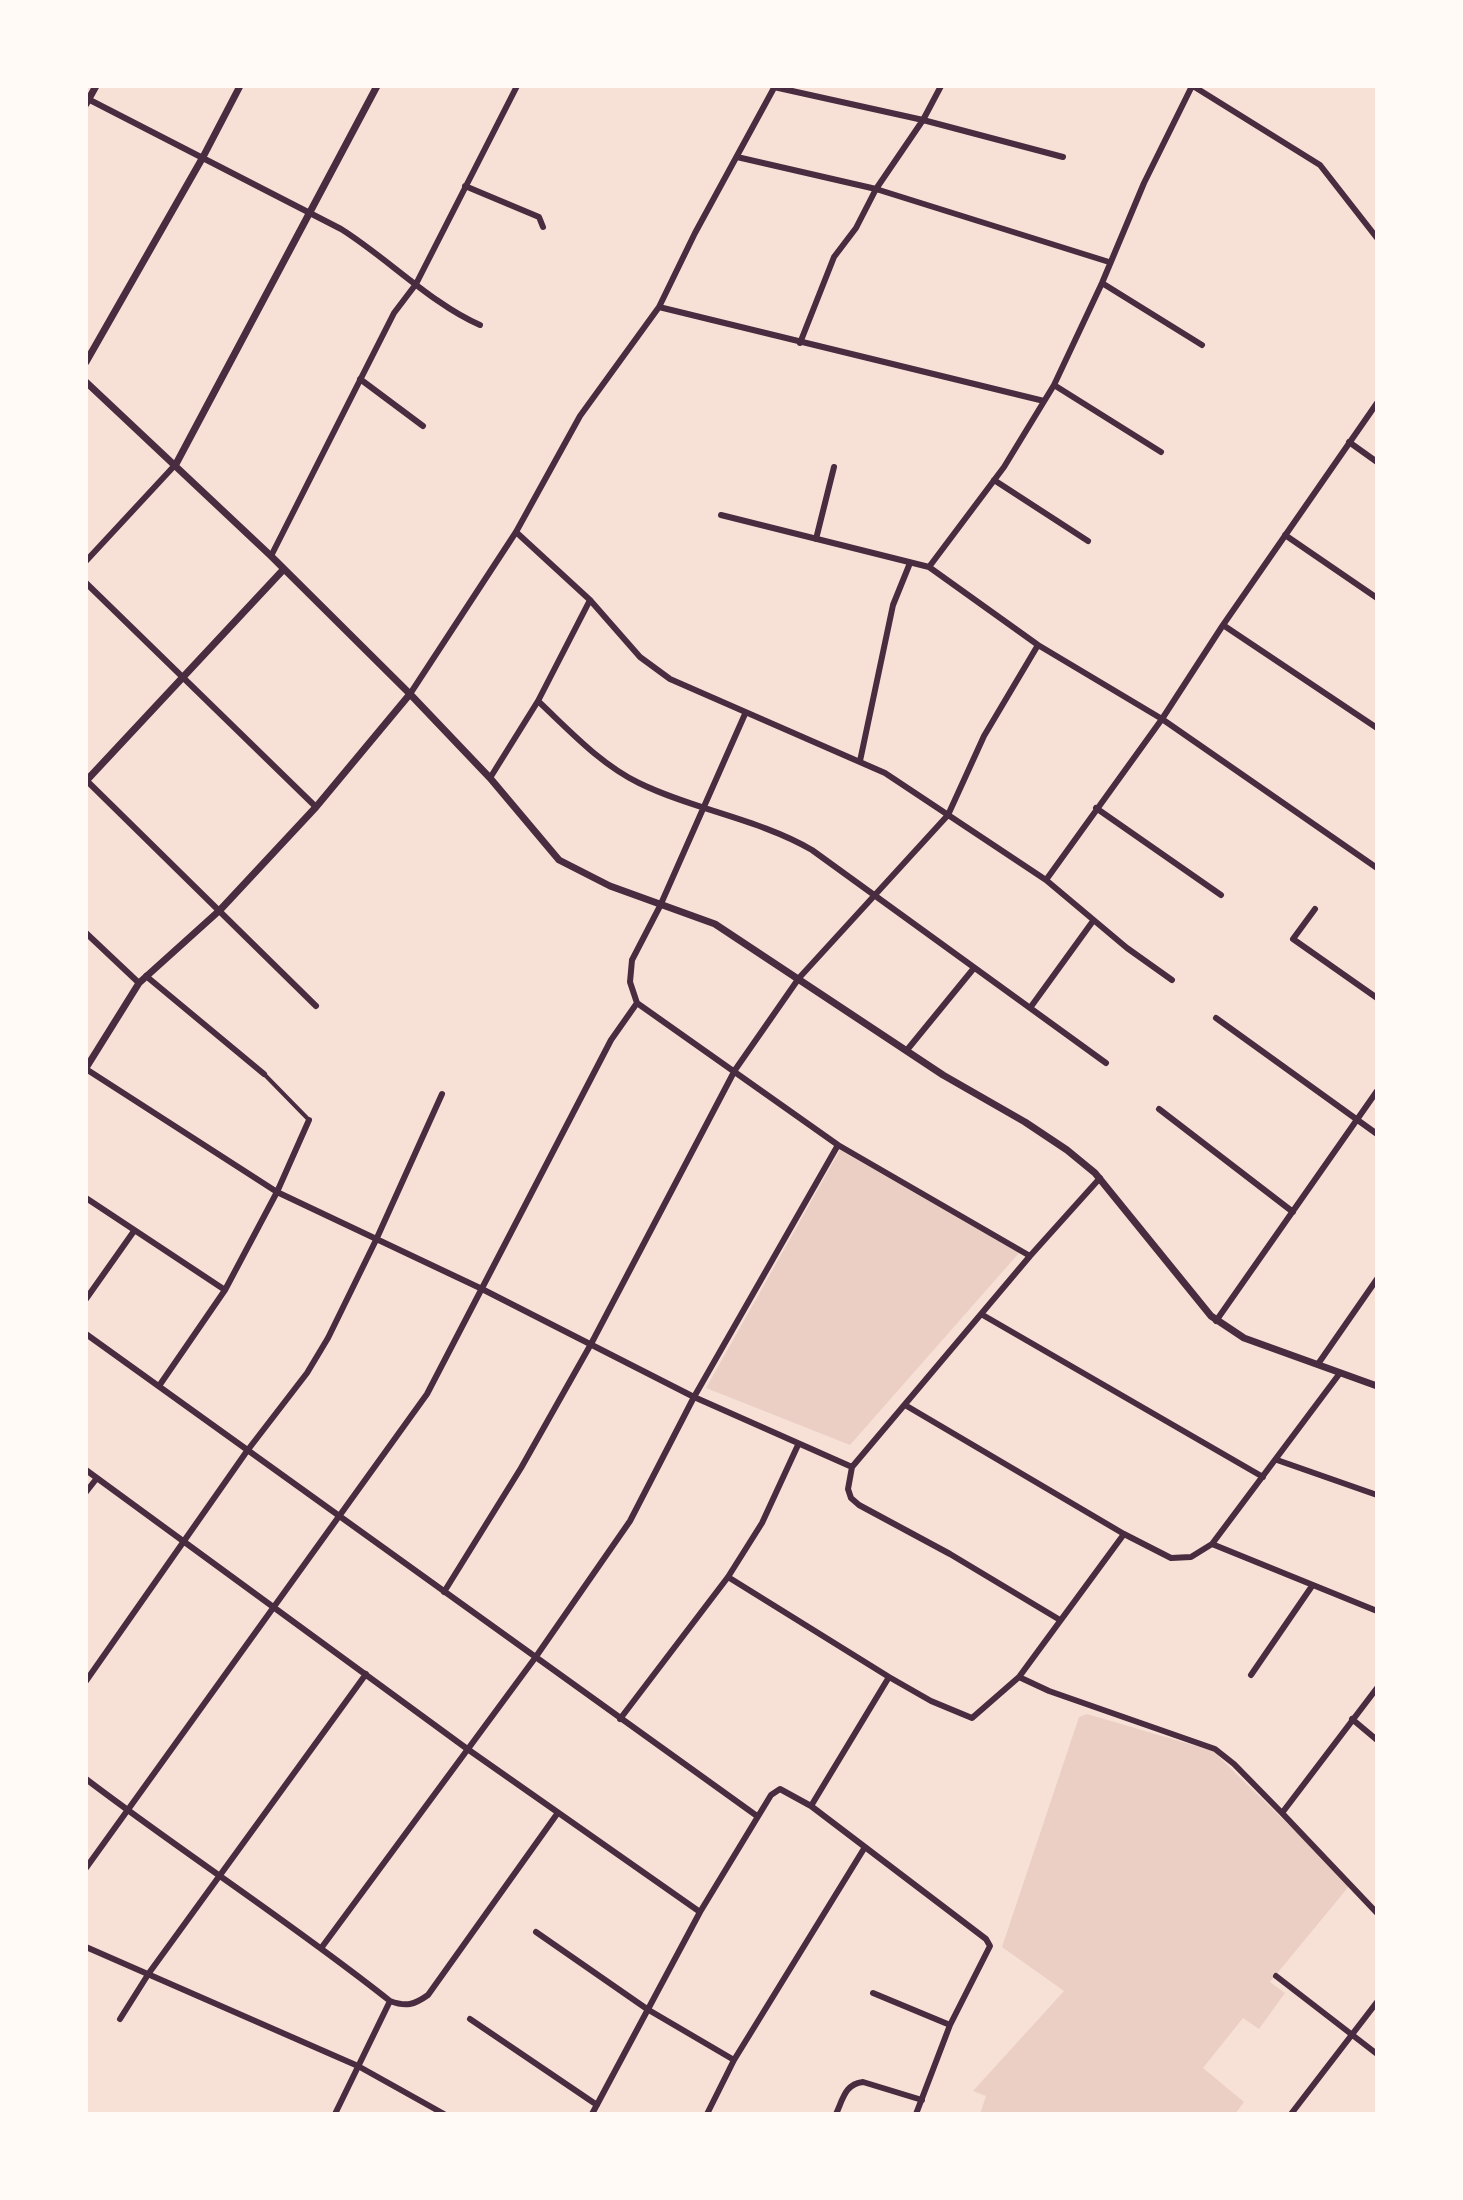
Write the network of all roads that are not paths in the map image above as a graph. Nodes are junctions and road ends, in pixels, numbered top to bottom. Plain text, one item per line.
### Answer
1 (96, 86) edge
2 (240, 86) edge
3 (377, 86) edge
4 (517, 86) edge
5 (941, 86) edge
6 (1192, 86) edge
7 (774, 87) edge
8 (87, 101) edge
9 (923, 120) junction
10 (203, 157) junction
11 (737, 157) junction
12 (1063, 157) dead end
13 (465, 186) junction
14 (876, 189) junction
15 (311, 214) junction
16 (543, 227) dead end
17 (1377, 238) edge
18 (1109, 262) junction
19 (1102, 283) junction
20 (416, 284) junction
21 (659, 307) junction
22 (480, 325) dead end
23 (800, 343) junction
24 (1202, 345) dead end
25 (86, 362) edge
26 (360, 379) junction
27 (86, 382) edge
28 (1054, 385) junction
29 (1044, 401) junction
30 (1377, 403) edge
31 (423, 426) dead end
32 (1349, 442) junction
33 (1161, 452) dead end
34 (1377, 462) edge
35 (176, 464) junction
36 (834, 467) dead end
37 (994, 480) junction
38 (721, 515) dead end
39 (516, 532) junction
40 (1285, 535) junction
41 (816, 539) junction
42 (1088, 541) dead end
43 (271, 556) junction
44 (86, 561) edge
45 (910, 563) junction
46 (929, 567) junction
47 (283, 570) junction
48 (86, 583) edge
49 (1377, 598) edge
50 (590, 600) junction
51 (1223, 625) junction
52 (1038, 645) junction
53 (183, 680) junction
54 (410, 694) junction
55 (538, 701) junction
56 (745, 714) junction
57 (1162, 719) junction
58 (1377, 728) edge
59 (860, 761) junction
60 (490, 778) junction
61 (86, 781) edge
62 (316, 807) junction
63 (1096, 808) junction
64 (702, 809) junction
65 (948, 815) junction
66 (1377, 868) edge
67 (1046, 880) junction
68 (873, 895) junction
69 (1221, 895) dead end
70 (660, 906) junction
71 (1315, 909) dead end
72 (220, 910) junction
73 (1093, 921) junction
74 (86, 933) edge
75 (974, 968) junction
76 (146, 976) junction
77 (799, 978) junction
78 (1172, 980) dead end
79 (139, 983) junction
80 (1377, 998) edge
81 (637, 1003) junction
82 (316, 1006) dead end
83 (1030, 1008) junction
84 (1216, 1018) dead end
85 (907, 1050) junction
86 (1106, 1063) dead end
87 (86, 1068) edge
88 (735, 1070) junction
89 (264, 1074) joint
90 (1377, 1091) edge
91 (442, 1094) dead end
92 (1159, 1109) dead end
93 (309, 1120) joint
94 (1357, 1121) junction
95 (1377, 1134) edge
96 (838, 1145) junction
97 (1100, 1178) junction
98 (277, 1192) junction
99 (86, 1198) edge
100 (1293, 1212) junction
101 (134, 1231) junction
102 (376, 1240) junction
103 (1030, 1256) junction
104 (1377, 1279) edge
105 (480, 1288) junction
106 (225, 1290) junction
107 (86, 1299) edge
108 (981, 1314) junction
109 (1216, 1321) junction
110 (86, 1334) edge
111 (591, 1344) junction
112 (1318, 1364) junction
113 (1340, 1373) junction
114 (159, 1386) junction
115 (1377, 1386) edge
116 (694, 1397) junction
117 (905, 1405) junction
118 (798, 1445) junction
119 (247, 1451) junction
120 (1277, 1460) junction
121 (852, 1467) junction
122 (86, 1470) edge
123 (1263, 1477) junction
124 (97, 1478) junction
125 (86, 1492) edge
126 (1377, 1495) edge
127 (340, 1518) junction
128 (1124, 1534) junction
129 (185, 1542) junction
130 (1212, 1544) junction
131 (728, 1577) junction
132 (1312, 1586) junction
133 (444, 1592) junction
134 (274, 1608) junction
135 (1377, 1611) edge
136 (1060, 1620) junction
137 (535, 1658) junction
138 (366, 1674) junction
139 (1251, 1675) dead end
140 (889, 1677) junction
141 (1019, 1677) junction
142 (86, 1681) edge
143 (1377, 1688) edge
144 (620, 1719) junction
145 (1352, 1719) junction
146 (1377, 1740) edge
147 (466, 1748) junction
148 (86, 1779) edge
149 (811, 1806) junction
150 (127, 1810) junction
151 (1282, 1813) junction
152 (557, 1814) junction
153 (757, 1816) junction
154 (865, 1847) junction
155 (86, 1868) edge
156 (219, 1876) junction
157 (700, 1912) junction
158 (1377, 1913) edge
159 (536, 1932) dead end
160 (86, 1947) edge
161 (322, 1947) junction
162 (149, 1973) junction
163 (1276, 1976) dead end
164 (873, 1993) dead end
165 (390, 2001) junction
166 (1377, 2002) edge
167 (647, 2009) junction
168 (120, 2019) dead end
169 (470, 2019) dead end
170 (950, 2025) junction
171 (1351, 2035) junction
172 (1377, 2054) edge
173 (734, 2060) junction
174 (358, 2066) junction
175 (922, 2100) junction
176 (597, 2105) junction
177 (335, 2114) edge
178 (444, 2114) edge
179 (592, 2114) edge
180 (707, 2114) edge
181 (836, 2114) edge
182 (916, 2114) edge
183 (1291, 2114) edge

1 - 8 street
2 - 10 street
3 - 15 street
4 - 13 street
5 - 9 street
6 - 17 street
6 - 18 street
7 - 9 street
7 - 11 street
8 - 10 street
9 - 12 street
9 - 14 street
10 - 15 street
10 - 25 street
11 - 14 street
11 - 21 street
13 - 16 street
13 - 20 street
14 - 18 street
14 - 23 street
15 - 20 street
15 - 35 street
18 - 19 street
19 - 24 street
19 - 28 street
20 - 22 street
20 - 26 street
21 - 23 street
21 - 39 street
23 - 29 street
26 - 31 street
26 - 43 street
27 - 35 street
28 - 29 street
28 - 33 street
29 - 37 street
30 - 32 street
32 - 34 street
32 - 40 street
35 - 43 street
35 - 44 street
36 - 41 street
37 - 42 street
37 - 46 street
38 - 41 street
39 - 50 street
39 - 54 street
40 - 49 street
40 - 51 street
41 - 45 street
43 - 47 street
45 - 46 street
45 - 59 street
46 - 52 street
47 - 53 street
47 - 54 street
48 - 53 street
50 - 55 street
50 - 56 street
51 - 57 street
51 - 58 street
52 - 57 street
52 - 65 street
53 - 61 street
53 - 62 street
54 - 60 street
54 - 62 street
55 - 60 street
55 - 64 street
56 - 59 street
56 - 64 street
57 - 63 street
57 - 66 street
59 - 65 street
60 - 70 street
61 - 72 street
62 - 72 street
63 - 67 street
63 - 69 street
64 - 68 street
64 - 70 street
65 - 67 street
65 - 68 street
67 - 73 street
68 - 75 street
68 - 77 street
70 - 77 street
70 - 81 street
71 - 80 street
72 - 76 street
72 - 82 street
73 - 78 street
73 - 83 street
74 - 79 street
75 - 83 street
75 - 85 street
76 - 79 street
76 - 89 street
77 - 85 street
77 - 88 street
79 - 87 street
81 - 88 street
81 - 105 street
83 - 86 street
84 - 94 street
85 - 97 street
87 - 98 street
88 - 96 street
88 - 111 street
89 - 93 street
90 - 94 street
91 - 102 street
92 - 100 street
93 - 98 street
94 - 95 street
94 - 100 street
96 - 103 street
96 - 116 street
97 - 103 street
97 - 109 street
98 - 102 street
98 - 106 street
99 - 101 street
100 - 109 street
101 - 106 street
101 - 107 street
102 - 105 street
102 - 119 street
103 - 108 street
104 - 112 street
105 - 111 street
105 - 127 street
106 - 114 street
108 - 117 street
108 - 123 street
109 - 112 street
110 - 114 street
111 - 116 street
111 - 133 street
112 - 113 street
113 - 115 street
113 - 120 street
114 - 119 street
116 - 118 street
116 - 137 street
117 - 121 street
117 - 128 street
118 - 121 street
118 - 131 street
119 - 127 street
119 - 129 street
120 - 123 street
120 - 126 street
121 - 136 street
122 - 124 street
123 - 130 street
124 - 125 street
124 - 129 street
127 - 133 street
127 - 134 street
128 - 130 street
128 - 136 street
129 - 134 street
129 - 142 street
130 - 132 street
131 - 140 street
131 - 144 street
132 - 135 street
132 - 139 street
133 - 137 street
134 - 138 street
134 - 150 street
136 - 141 street
137 - 144 street
137 - 147 street
138 - 147 street
138 - 156 street
140 - 141 street
140 - 149 street
141 - 151 street
143 - 145 street
144 - 153 street
145 - 146 street
145 - 151 street
147 - 152 street
147 - 161 street
148 - 150 street
149 - 153 street
149 - 154 street
150 - 155 street
150 - 156 street
151 - 158 street
152 - 157 street
152 - 165 street
153 - 157 street
154 - 170 street
154 - 173 street
156 - 161 street
156 - 162 street
157 - 167 street
159 - 167 street
160 - 162 street
161 - 165 street
162 - 168 street
162 - 174 street
163 - 171 street
164 - 170 street
165 - 174 street
166 - 171 street
167 - 173 street
167 - 176 street
169 - 176 street
170 - 175 street
171 - 172 street
171 - 183 street
173 - 180 street
174 - 177 street
174 - 178 street
175 - 181 street
175 - 182 street
176 - 179 street

